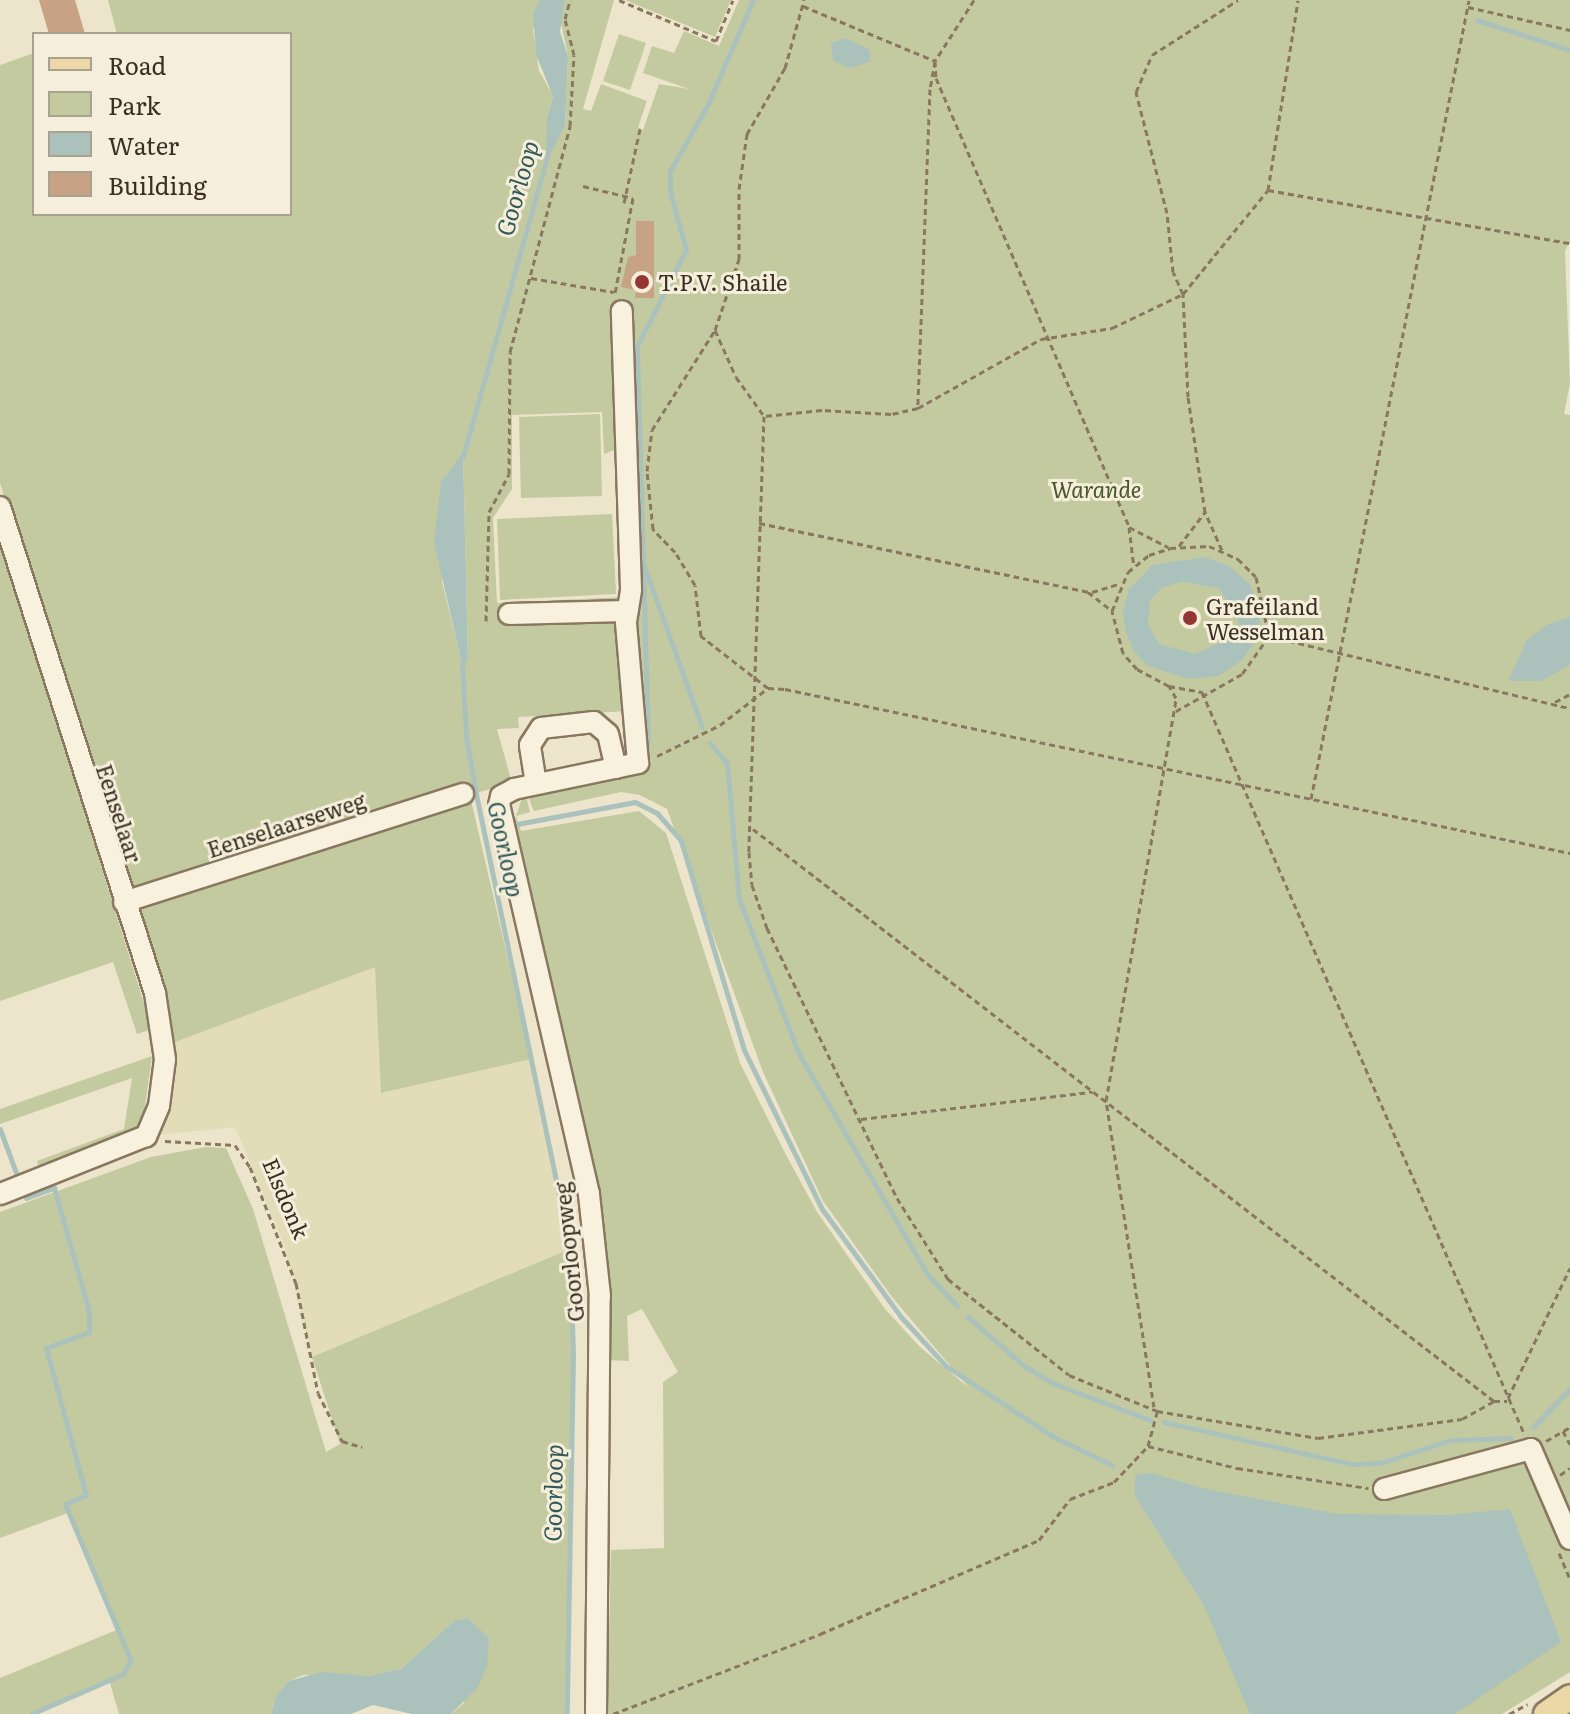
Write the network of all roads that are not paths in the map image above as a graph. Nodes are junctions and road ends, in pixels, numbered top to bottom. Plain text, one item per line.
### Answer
1 (619, 302) road end
2 (0, 507) edge
3 (626, 611) junction
4 (509, 614) dead end
5 (616, 768) junction
6 (536, 784) junction
7 (463, 794) dead end
8 (124, 902) junction
9 (0, 1194) edge
10 (1384, 1489) road end
11 (1570, 1539) edge
12 (596, 1714) edge

1 - 3 street
2 - 8 street, Eenselaar
3 - 4 street
3 - 5 street
5 - 6 street
5 - 6 street
6 - 12 street, Goorloopweg
7 - 8 street, Eenselaarseweg
8 - 9 street, Eenselaar
10 - 11 street

